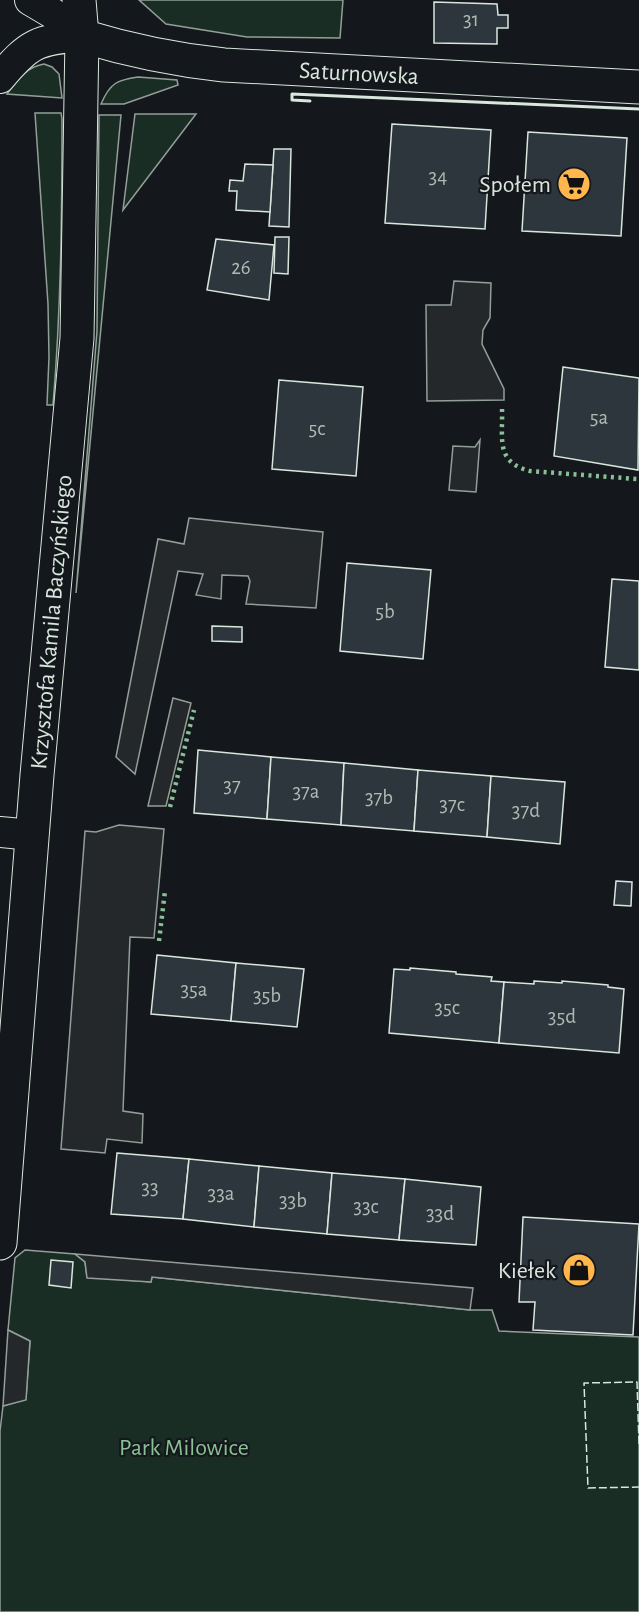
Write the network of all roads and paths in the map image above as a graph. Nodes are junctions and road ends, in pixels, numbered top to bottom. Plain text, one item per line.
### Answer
1 (30, 0) edge
2 (79, 0) edge
3 (82, 36) junction
4 (0, 78) edge
5 (639, 87) edge
6 (0, 832) edge
7 (32, 835) junction
8 (0, 1243) edge

1 - 3 street
2 - 3 street, Krzysztofa Kamila Baczyńskiego
3 - 4 street
3 - 5 street, Saturnowska
3 - 7 street, Krzysztofa Kamila Baczyńskiego
6 - 7 street
7 - 8 street, Krzysztofa Kamila Baczyńskiego

